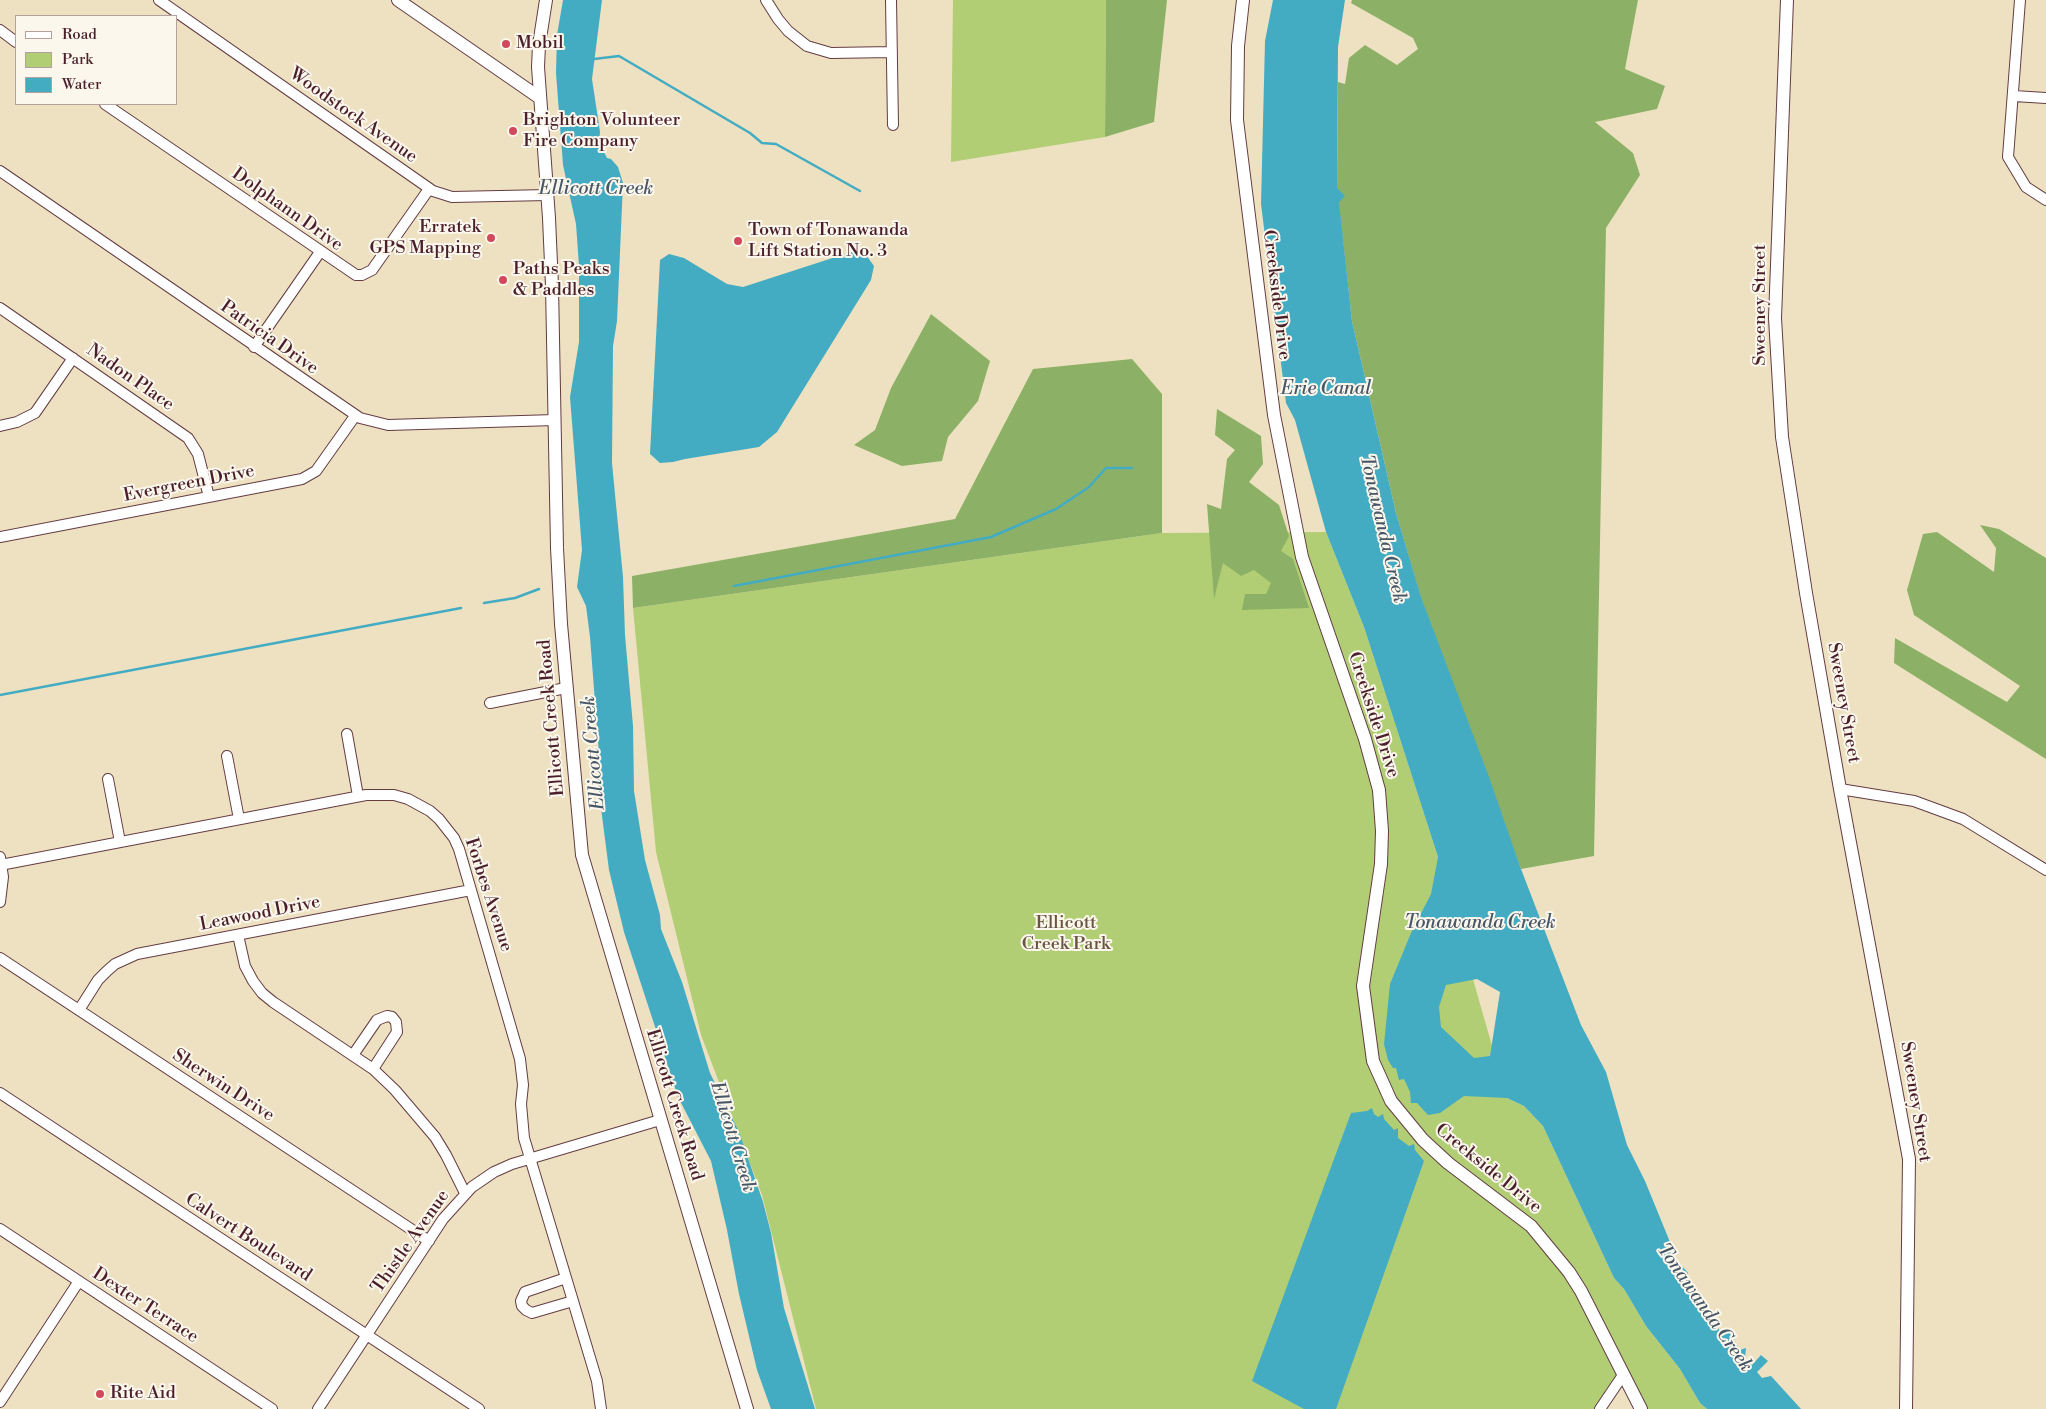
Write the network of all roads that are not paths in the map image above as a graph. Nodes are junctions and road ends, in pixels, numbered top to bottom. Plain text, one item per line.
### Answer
1 (159, 0) edge
2 (398, 0) edge
3 (546, 0) edge
4 (766, 0) edge
5 (891, 0) edge
6 (1244, 0) edge
7 (1787, 0) edge
8 (2020, 0) edge
9 (0, 30) edge
10 (15, 41) edge
11 (892, 52) junction
12 (2014, 96) junction
13 (540, 98) junction
14 (2046, 98) edge
15 (106, 105) edge
16 (893, 125) dead end
17 (0, 171) edge
18 (429, 189) junction
19 (548, 195) junction
20 (2046, 200) edge
21 (320, 252) junction
22 (0, 308) edge
23 (254, 347) junction
24 (73, 358) junction
25 (355, 416) junction
26 (555, 420) junction
27 (0, 426) edge
28 (209, 497) junction
29 (0, 537) edge
30 (566, 688) junction
31 (490, 703) dead end
32 (347, 734) dead end
33 (227, 756) dead end
34 (108, 779) dead end
35 (1840, 789) junction
36 (358, 796) junction
37 (239, 819) junction
38 (120, 842) junction
39 (1, 862) edge
40 (2046, 870) edge
41 (471, 890) junction
42 (0, 902) edge
43 (238, 935) junction
44 (0, 958) edge
45 (79, 1010) junction
46 (353, 1055) junction
47 (372, 1069) junction
48 (0, 1094) edge
49 (660, 1120) junction
50 (530, 1158) junction
51 (465, 1193) junction
52 (0, 1229) edge
53 (429, 1241) junction
54 (566, 1278) junction
55 (79, 1281) junction
56 (573, 1301) junction
57 (367, 1335) junction
58 (1623, 1375) junction
59 (0, 1402) edge
60 (272, 1409) edge
61 (318, 1409) edge
62 (479, 1409) edge
63 (601, 1409) edge
64 (747, 1409) edge
65 (1600, 1409) edge
66 (1641, 1409) edge
67 (1906, 1409) edge

1 - 18 street, Woodstock Avenue
2 - 13 street
3 - 13 street, Ellicott Creek Road
4 - 11 street
5 - 11 street
6 - 58 street, Creekside Drive
7 - 35 street, Sweeney Street
8 - 12 street
9 - 10 street
11 - 16 street
12 - 14 street
12 - 20 street
13 - 19 street, Ellicott Creek Road
15 - 21 street, Dolphann Drive
17 - 23 street, Patricia Drive
18 - 19 street, Woodstock Avenue
18 - 21 street, Dolphann Drive
19 - 26 street, Ellicott Creek Road
21 - 23 street
22 - 24 street, Nadon Place
23 - 25 street, Patricia Drive
24 - 27 street
24 - 28 street, Nadon Place
25 - 26 street, Patricia Drive
25 - 28 street, Evergreen Drive
26 - 30 street, Ellicott Creek Road
28 - 29 street, Evergreen Drive
30 - 31 street
30 - 49 street, Ellicott Creek Road
32 - 36 street
33 - 37 street
34 - 38 street
35 - 40 street
35 - 67 street, Sweeney Street
36 - 37 street, Forbes Avenue
36 - 41 street, Forbes Avenue
37 - 38 street, Forbes Avenue
38 - 39 street, Forbes Avenue
39 - 42 street
41 - 43 street, Leawood Drive
41 - 50 street, Forbes Avenue
43 - 45 street, Leawood Drive
43 - 46 street
44 - 45 street, Sherwin Drive
45 - 53 street, Sherwin Drive
46 - 47 street
46 - 47 street
47 - 51 street
48 - 57 street, Calvert Boulevard
49 - 50 street, Thistle Avenue
49 - 64 street, Ellicott Creek Road
50 - 51 street, Thistle Avenue
50 - 54 street, Forbes Avenue
51 - 53 street, Thistle Avenue
52 - 55 street, Dexter Terrace
53 - 57 street, Thistle Avenue
54 - 56 street, Forbes Avenue
54 - 56 street
55 - 59 street
55 - 60 street, Dexter Terrace
56 - 63 street, Forbes Avenue
57 - 61 street, Thistle Avenue
57 - 62 street, Calvert Boulevard
58 - 65 street
58 - 66 street, Creekside Drive

